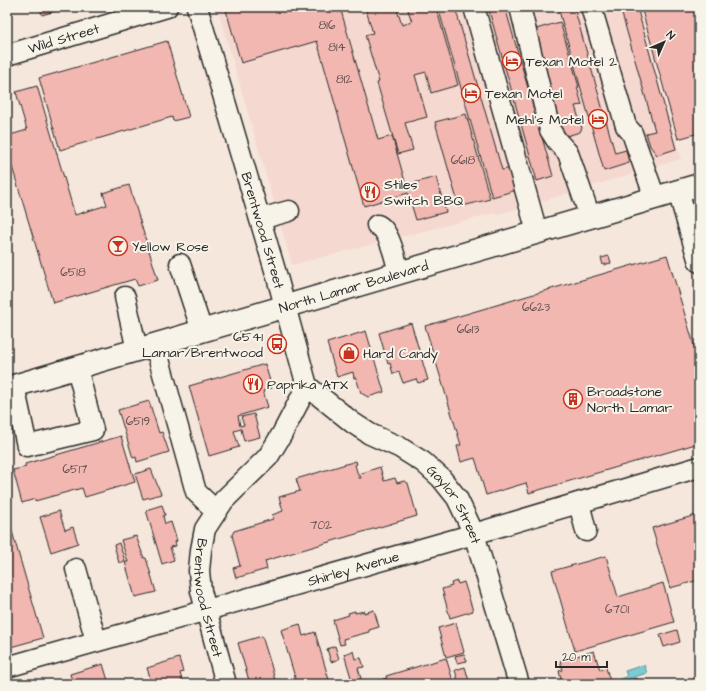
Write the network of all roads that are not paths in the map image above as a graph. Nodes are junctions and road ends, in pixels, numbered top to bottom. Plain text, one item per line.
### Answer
1 (167, 7) edge
2 (197, 7) edge
3 (474, 7) edge
4 (520, 7) edge
5 (591, 7) edge
6 (7, 55) edge
7 (699, 185) edge
8 (678, 191) junction
9 (655, 198) junction
10 (288, 211) dead end
11 (590, 217) junction
12 (260, 219) junction
13 (377, 225) dead end
14 (537, 232) junction
15 (699, 262) edge
16 (180, 264) dead end
17 (400, 273) junction
18 (125, 297) dead end
19 (285, 306) junction
20 (202, 331) junction
21 (146, 347) junction
22 (78, 368) junction
23 (307, 386) junction
24 (10, 387) edge
25 (699, 467) edge
26 (579, 503) junction
27 (216, 511) junction
28 (586, 531) dead end
29 (474, 534) junction
30 (76, 569) dead end
31 (205, 610) junction
32 (96, 641) junction
33 (7, 667) edge
34 (226, 684) edge
35 (519, 684) edge

1 - 6 street, Wild Street
2 - 12 street, Brentwood Street
3 - 14 street
4 - 11 street
5 - 9 street
7 - 8 main road, North Lamar Boulevard
8 - 9 main road, North Lamar Boulevard
8 - 15 street
9 - 11 main road, North Lamar Boulevard
10 - 12 street
11 - 14 main road, North Lamar Boulevard
12 - 19 street, Brentwood Street
13 - 17 street
14 - 17 main road, North Lamar Boulevard
16 - 20 street
17 - 19 main road, North Lamar Boulevard
18 - 21 street
19 - 20 main road, North Lamar Boulevard
19 - 23 street, Brentwood Street
20 - 21 main road, North Lamar Boulevard
21 - 22 main road, North Lamar Boulevard
21 - 27 street
22 - 24 main road, North Lamar Boulevard
22 - 24 street
23 - 27 street, Brentwood Street
23 - 29 street, Gaylor Street
25 - 26 street, Shirley Avenue
26 - 28 street
26 - 29 street, Shirley Avenue
27 - 31 street, Brentwood Street
29 - 31 street, Shirley Avenue
29 - 35 street, Gaylor Street
30 - 32 street
31 - 32 street, Shirley Avenue
31 - 34 street, Brentwood Street
32 - 33 street, Shirley Avenue

